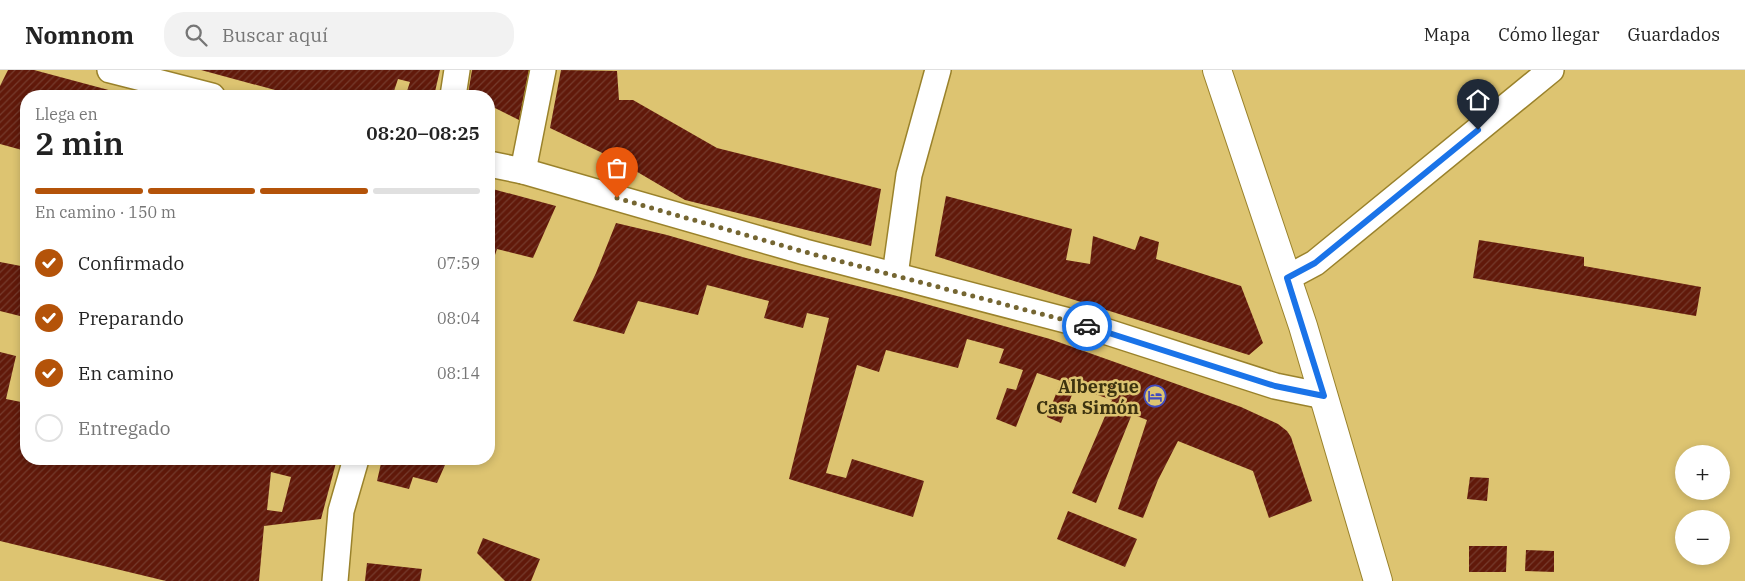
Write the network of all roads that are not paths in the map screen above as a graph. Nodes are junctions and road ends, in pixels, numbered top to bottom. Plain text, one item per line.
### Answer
1 (110, 70) edge
2 (457, 70) edge
3 (543, 70) edge
4 (938, 70) edge
5 (1217, 70) edge
6 (1551, 70) edge
7 (188, 90) edge
8 (454, 90) edge
9 (495, 165) edge
10 (523, 171) junction
11 (894, 275) junction
12 (1287, 278) junction
13 (1324, 396) junction
14 (354, 465) edge
15 (335, 581) edge
16 (1378, 581) edge

1 - 7 street
2 - 8 street
3 - 10 street
4 - 11 street
5 - 12 main road
6 - 12 street
9 - 10 street
10 - 11 street
11 - 13 street
12 - 13 main road
13 - 16 main road
14 - 15 street

